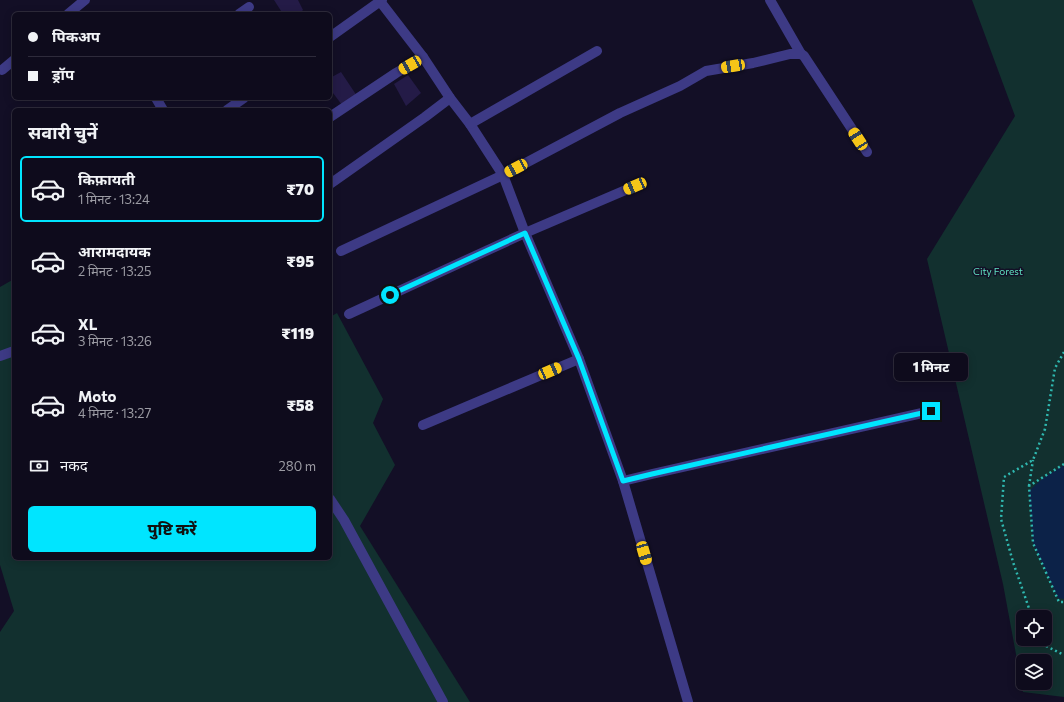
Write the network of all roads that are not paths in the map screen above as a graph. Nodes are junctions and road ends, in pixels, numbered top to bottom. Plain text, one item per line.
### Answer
1 (85, 0) edge
2 (380, 0) edge
3 (770, 0) edge
4 (250, 7) dead end
5 (70, 12) edge
6 (242, 12) edge
7 (332, 36) edge
8 (597, 51) dead end
9 (801, 54) junction
10 (423, 57) junction
11 (12, 62) edge
12 (2, 70) dead end
13 (450, 98) junction
14 (241, 100) edge
15 (230, 108) edge
16 (332, 116) edge
17 (470, 124) junction
18 (867, 152) dead end
19 (503, 175) junction
20 (332, 183) edge
21 (635, 186) dead end
22 (525, 233) junction
23 (341, 251) dead end
24 (349, 314) dead end
25 (12, 352) edge
26 (0, 356) edge
27 (579, 359) junction
28 (931, 411) dead end
29 (424, 425) dead end
30 (623, 481) junction
31 (332, 502) edge
32 (443, 702) edge
33 (688, 702) edge

1 - 5 street
2 - 7 street
2 - 10 street
3 - 9 street
4 - 6 street
8 - 17 street
9 - 18 street
9 - 19 street
10 - 13 street
10 - 16 street
11 - 12 street
13 - 17 street
13 - 20 street
14 - 15 street
17 - 19 street
19 - 22 street
19 - 23 street
21 - 22 street
22 - 24 street
22 - 27 street
25 - 26 street
27 - 29 street
27 - 30 street
28 - 30 street
30 - 33 street
31 - 32 street

